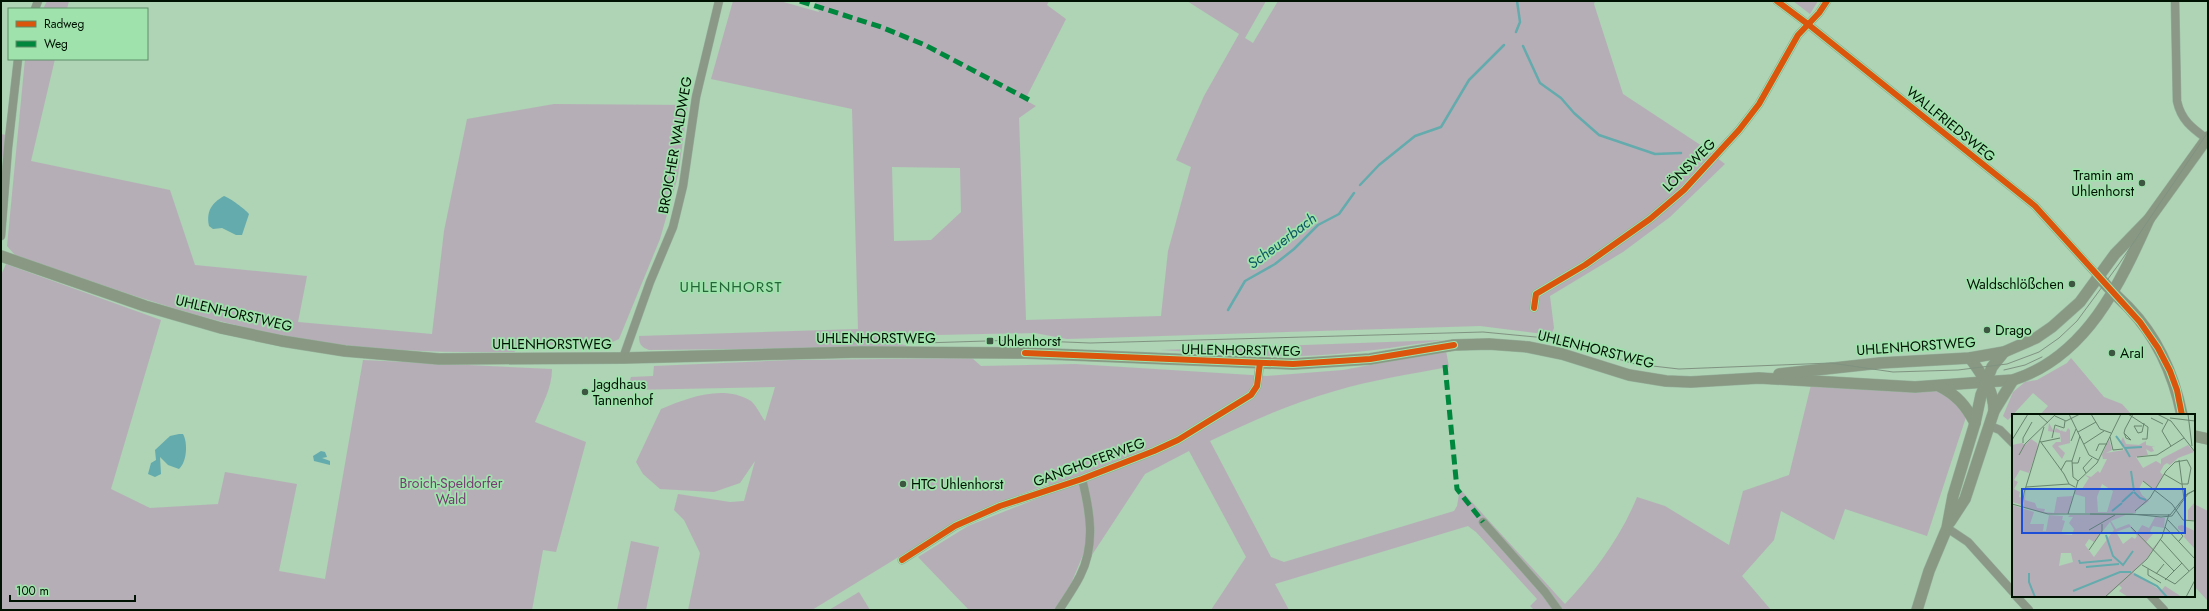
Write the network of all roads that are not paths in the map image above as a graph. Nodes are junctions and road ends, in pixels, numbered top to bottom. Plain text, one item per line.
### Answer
1 (719, 1) edge
2 (1777, 1) edge
3 (1827, 1) edge
4 (2175, 1) edge
5 (1809, 25) junction
6 (18, 60) edge
7 (2207, 138) edge
8 (2149, 219) junction
9 (1, 236) edge
10 (1, 256) edge
11 (2099, 277) junction
12 (2112, 291) junction
13 (1534, 308) dead end
14 (2004, 352) junction
15 (623, 358) junction
16 (1970, 358) junction
17 (1260, 363) junction
18 (1759, 378) junction
19 (2013, 380) junction
20 (1986, 383) junction
21 (1939, 386) junction
22 (1994, 411) junction
23 (2182, 414) edge
24 (1975, 423) junction
25 (1990, 426) junction
26 (2195, 436) edge
27 (2208, 439) edge
28 (2012, 442) edge
29 (1082, 479) junction
30 (1483, 522) dead end
31 (1947, 528) junction
32 (902, 560) dead end
33 (2012, 591) edge
34 (2017, 597) edge
35 (2152, 597) edge
36 (1059, 610) edge
37 (1558, 610) edge
38 (1917, 610) edge
39 (2029, 610) edge
40 (2164, 610) edge

1 - 15 street, BROICHER WALDWEG
2 - 5 street, WALLFRIEDSWEG
3 - 5 street, LÖNSWEG
4 - 7 street
5 - 11 street, WALLFRIEDSWEG
5 - 13 street, LÖNSWEG
6 - 9 street
7 - 8 main road
8 - 11 main road
8 - 12 main road, UHLENHORSTWEG
10 - 15 main road, UHLENHORSTWEG
11 - 12 main road
11 - 14 main road
12 - 19 main road, UHLENHORSTWEG
12 - 23 main road
14 - 16 main road, UHLENHORSTWEG
14 - 20 main road
15 - 17 main road, UHLENHORSTWEG
16 - 18 main road, UHLENHORSTWEG
16 - 20 main road
17 - 18 main road, UHLENHORSTWEG
17 - 29 street, GANGHOFERWEG
18 - 21 main road, UHLENHORSTWEG
19 - 20 main road, UHLENHORSTWEG
19 - 22 main road
20 - 21 main road, UHLENHORSTWEG
20 - 22 main road
20 - 24 main road
21 - 24 main road
22 - 25 main road
24 - 31 main road
25 - 28 street
25 - 31 main road
26 - 27 main road
29 - 32 street, GANGHOFERWEG
29 - 36 street
30 - 37 street
31 - 33 street
31 - 38 main road
34 - 39 street
35 - 40 street

